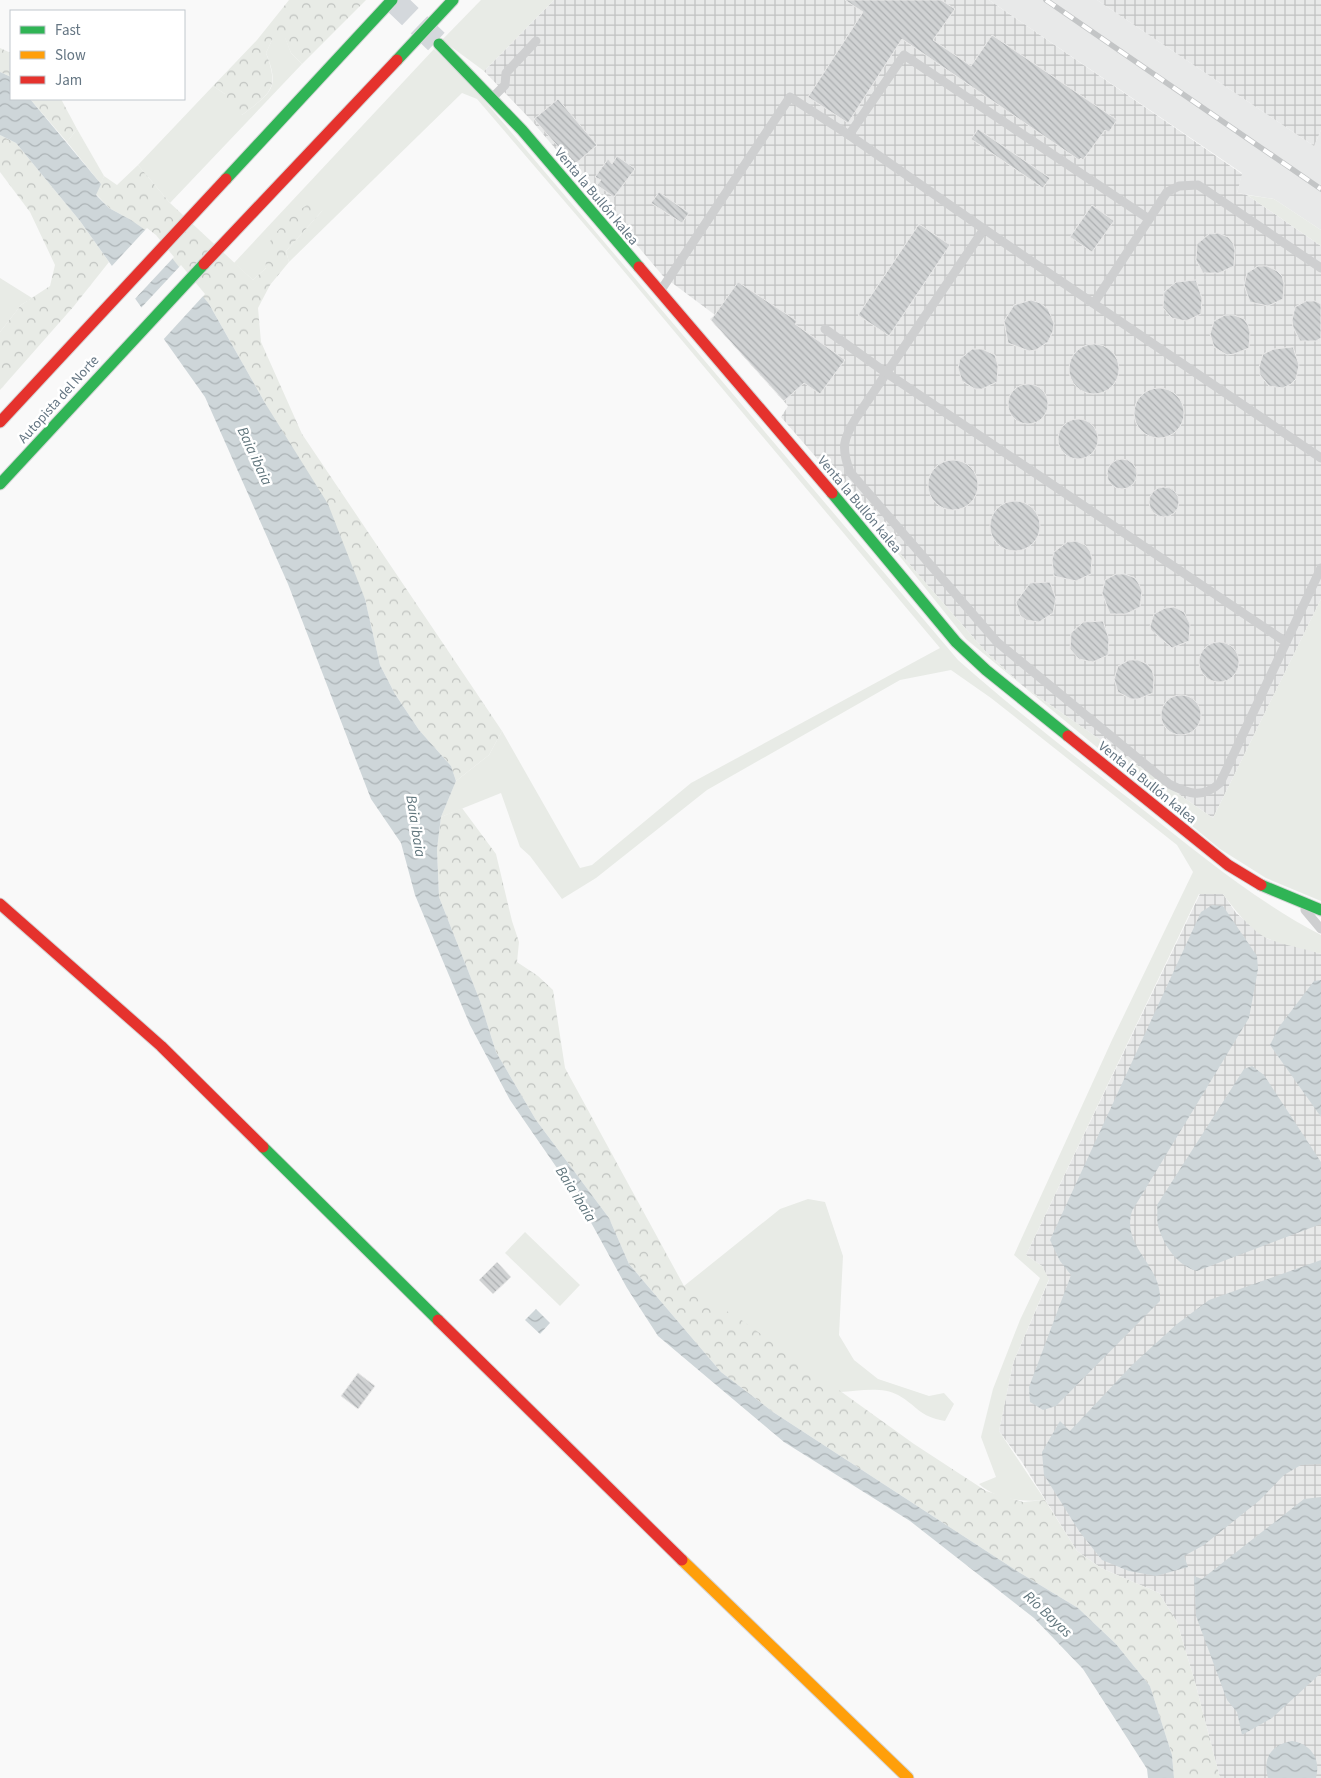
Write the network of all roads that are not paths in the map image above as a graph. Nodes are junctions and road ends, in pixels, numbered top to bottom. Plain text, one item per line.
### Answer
1 (392, 0) edge
2 (453, 0) edge
3 (536, 42) dead end
4 (439, 44) tunnel mouth
5 (491, 99) junction
6 (849, 135) junction
7 (1149, 219) junction
8 (984, 229) junction
9 (1321, 268) edge
10 (658, 293) junction
11 (1094, 303) junction
12 (825, 330) dead end
13 (885, 372) junction
14 (0, 422) edge
15 (1321, 458) edge
16 (0, 484) edge
17 (1321, 568) edge
18 (1286, 642) junction
19 (1299, 902) junction
20 (0, 904) edge
21 (1321, 910) edge
22 (1321, 929) edge
23 (908, 1778) edge

1 - 14 main road, Autopista del Norte
2 - 16 main road, Autopista del Norte
3 - 5 lane
4 - 5 main road, Venta la Bullón kalea
5 - 10 main road, Venta la Bullón kalea
6 - 7 lane
6 - 8 lane
6 - 10 lane
7 - 9 lane
7 - 11 lane
8 - 11 lane
8 - 13 lane
10 - 19 main road, Venta la Bullón kalea
11 - 15 lane
12 - 13 lane
13 - 18 lane
13 - 18 lane
17 - 18 lane
19 - 21 main road, Venta la Bullón kalea
19 - 22 lane
20 - 23 main road

